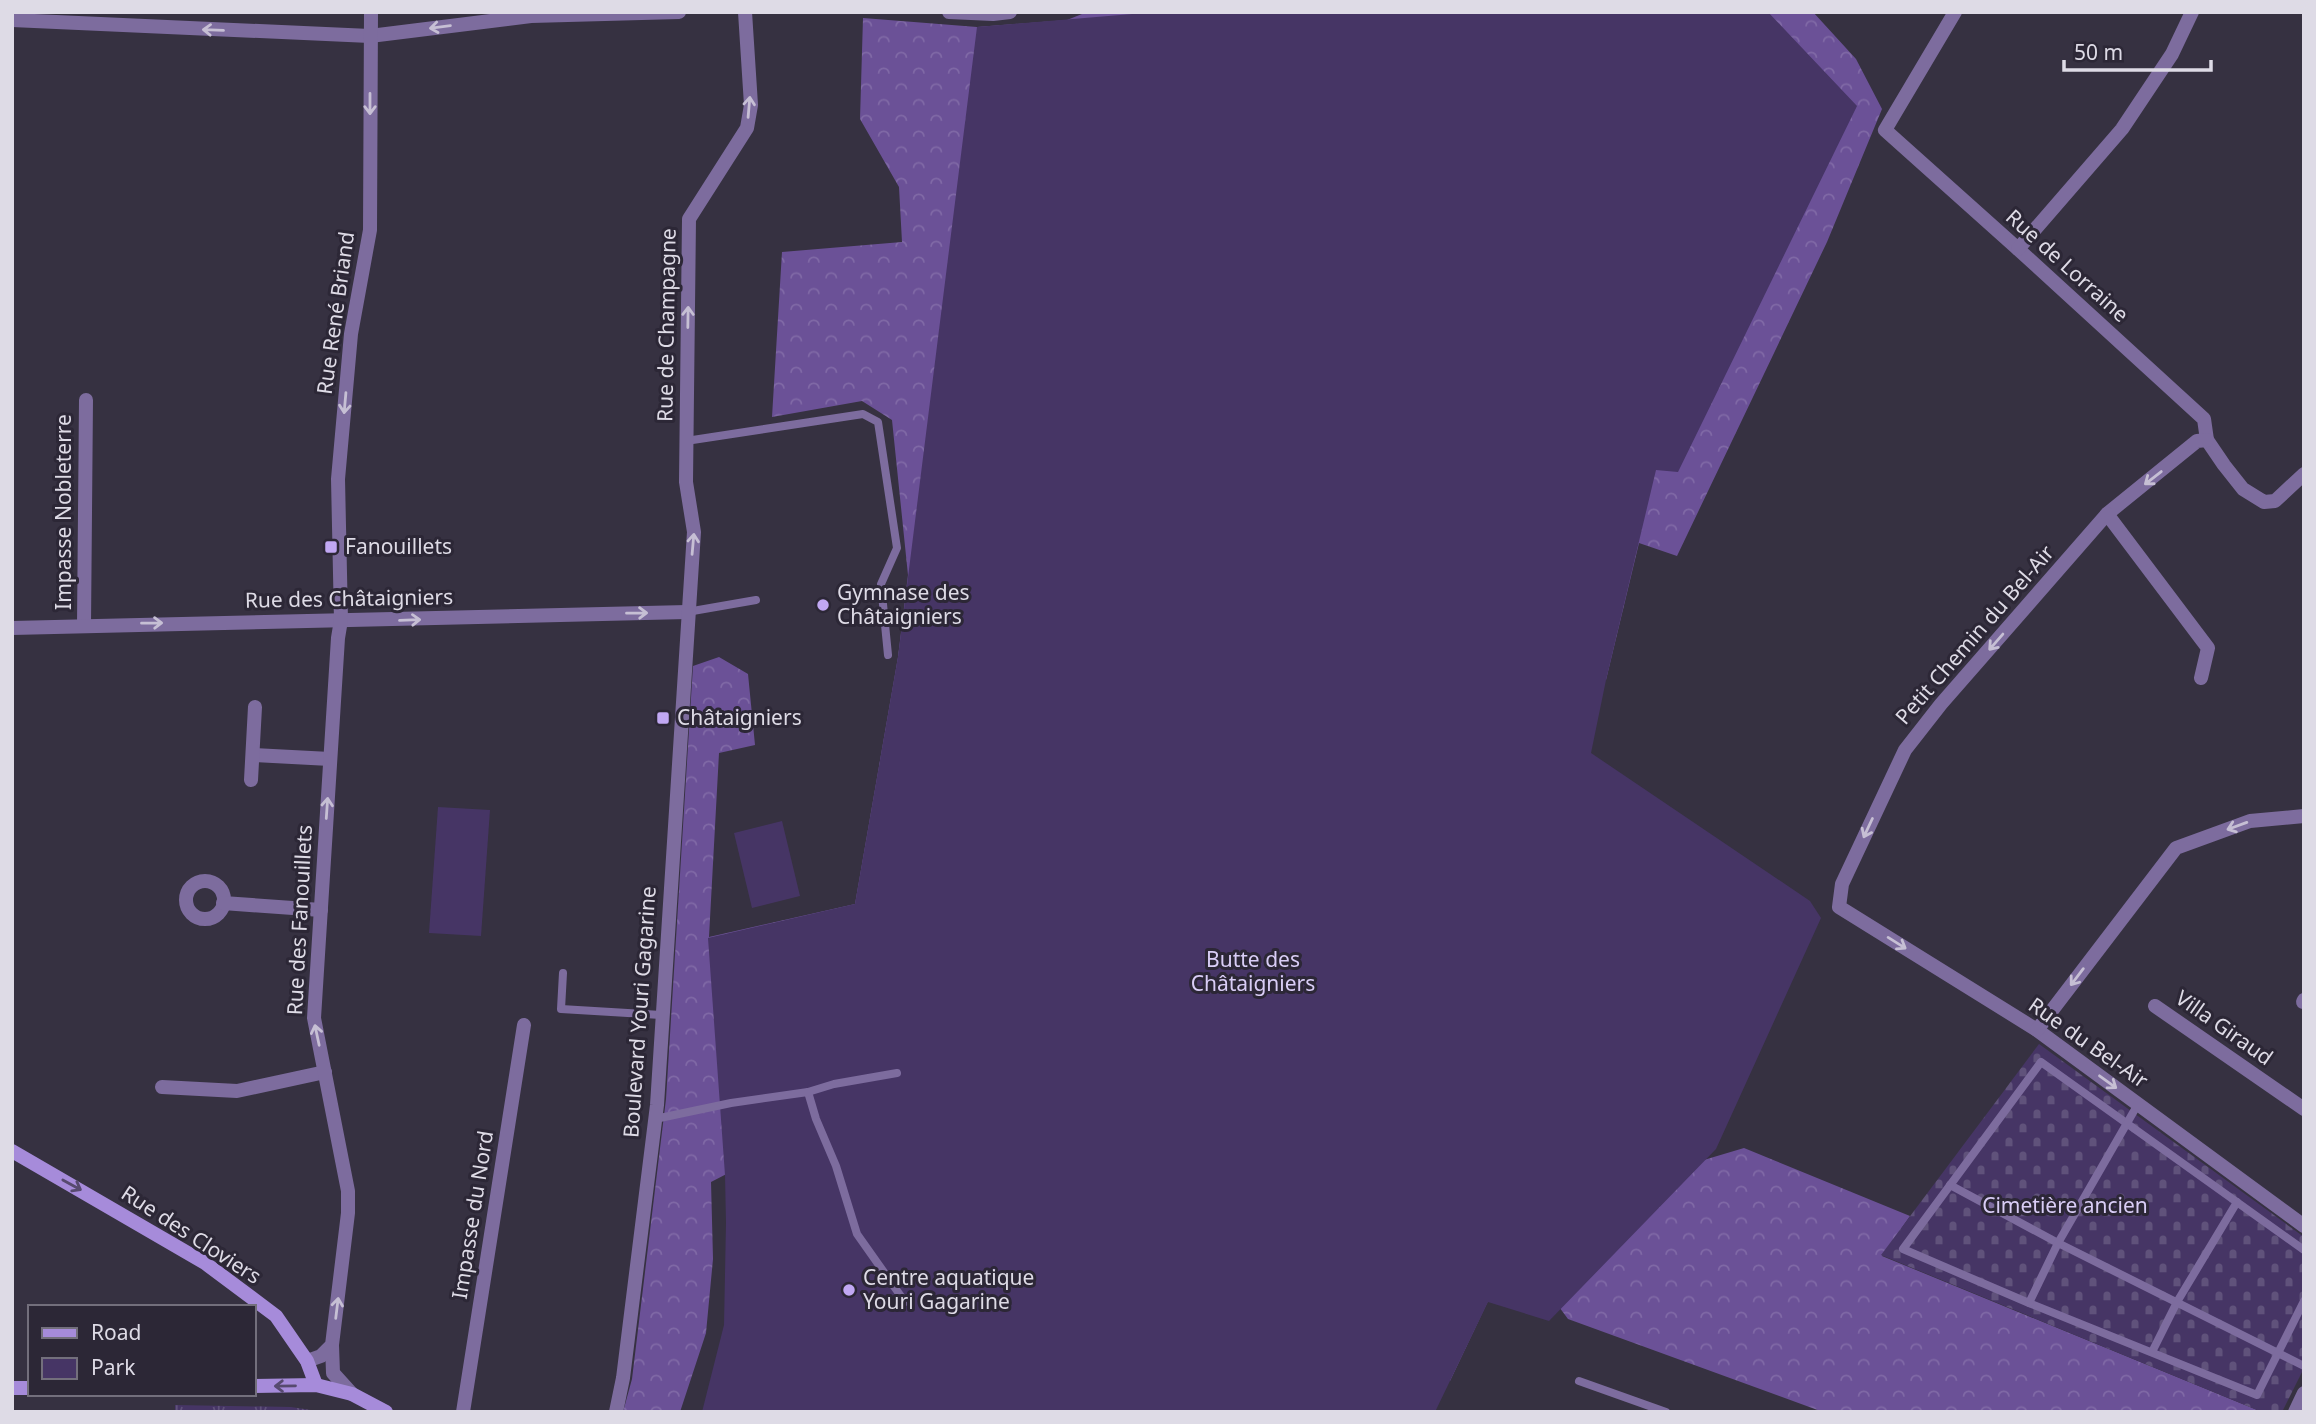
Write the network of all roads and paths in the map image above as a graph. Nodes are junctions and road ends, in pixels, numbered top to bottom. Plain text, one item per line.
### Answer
1 (370, 12) edge
2 (679, 12) edge
3 (745, 12) edge
4 (949, 12) edge
5 (1010, 12) edge
6 (1955, 12) edge
7 (2192, 12) edge
8 (12, 20) edge
9 (370, 36) junction
10 (2018, 249) junction
11 (86, 400) dead end
12 (2207, 440) junction
13 (687, 441) junction
14 (2304, 474) edge
15 (2107, 514) junction
16 (756, 600) dead end
17 (687, 612) junction
18 (341, 620) junction
19 (84, 625) junction
20 (12, 628) edge
21 (888, 654) dead end
22 (2201, 678) dead end
23 (256, 707) dead end
24 (253, 755) junction
25 (330, 759) junction
26 (251, 780) dead end
27 (2304, 816) edge
28 (223, 904) dead end
29 (1839, 907) joint
30 (321, 910) junction
31 (564, 973) dead end
32 (2155, 1006) dead end
33 (661, 1015) junction
34 (524, 1026) dead end
35 (2037, 1030) junction
36 (325, 1072) junction
37 (897, 1073) dead end
38 (162, 1087) dead end
39 (808, 1092) junction
40 (2137, 1104) junction
41 (2304, 1109) edge
42 (655, 1119) junction
43 (2127, 1122) junction
44 (12, 1151) edge
45 (1950, 1185) junction
46 (2237, 1202) junction
47 (2304, 1226) edge
48 (2058, 1243) junction
49 (2304, 1250) edge
50 (2304, 1301) edge
51 (905, 1302) dead end
52 (2177, 1302) junction
53 (2029, 1303) junction
54 (332, 1345) junction
55 (2152, 1352) junction
56 (2277, 1353) junction
57 (307, 1361) junction
58 (2304, 1366) edge
59 (1579, 1381) dead end
60 (316, 1385) junction
61 (256, 1386) edge
62 (2304, 1393) edge
63 (352, 1394) junction
64 (386, 1412) edge
65 (463, 1412) edge
66 (616, 1412) edge
67 (1665, 1412) edge
68 (2295, 1412) edge

1 - 9 street, Rue René Briand
2 -> 9 street
13 -> 3 street, Rue de Champagne
4 - 5 street
6 - 10 street, Rue de Lorraine
7 - 10 street
9 -> 8 street
9 -> 18 street, Rue René Briand
10 - 12 street, Rue de Lorraine
11 - 19 street, Impasse Nobleterre
12 - 14 street, Rue de Lorraine
12 -> 15 street, Petit Chemin du Bel-Air
17 -> 13 street, Rue de Champagne
13 - 21 lane
15 - 22 street
15 -> 29 street, Petit Chemin du Bel-Air
16 - 17 lane
18 -> 17 street, Rue des Châtaigniers
17 - 33 street, Boulevard Youri Gagarine
19 -> 18 street, Rue des Châtaigniers
18 - 25 street, Rue des Fanouillets
19 - 20 street, Rue des Châtaigniers
23 - 24 street
24 - 25 street
24 - 26 street
30 -> 25 street, Rue des Fanouillets
27 -> 35 street
28 - 30 street
29 -> 35 street, Rue du Bel-Air
36 -> 30 street, Rue des Fanouillets
31 - 33 lane
32 - 41 street, Villa Giraud
33 - 42 street, Boulevard Youri Gagarine
34 - 65 street, Impasse du Nord
35 -> 40 street, Rue du Bel-Air
36 - 38 street
54 -> 36 street, Rue des Fanouillets
37 - 39 lane
39 - 42 lane
39 - 51 lane
40 - 43 lane
40 - 47 street, Rue du Bel-Air
42 - 66 street, Boulevard Youri Gagarine
43 - 45 lane
43 - 46 lane
43 - 48 lane
44 -> 57 street, Rue des Cloviers
45 - 48 lane
45 - 53 lane
46 - 49 lane
46 - 52 lane
48 - 52 lane
48 - 53 lane
50 - 56 lane
52 - 55 lane
52 - 56 lane
53 - 55 lane
54 - 57 street
54 - 63 street, Rue des Fanouillets
55 - 56 lane
56 - 58 lane
57 - 60 street, Rue des Cloviers
59 - 67 lane
60 -> 61 street
60 - 63 street
62 - 68 street
63 - 64 street

